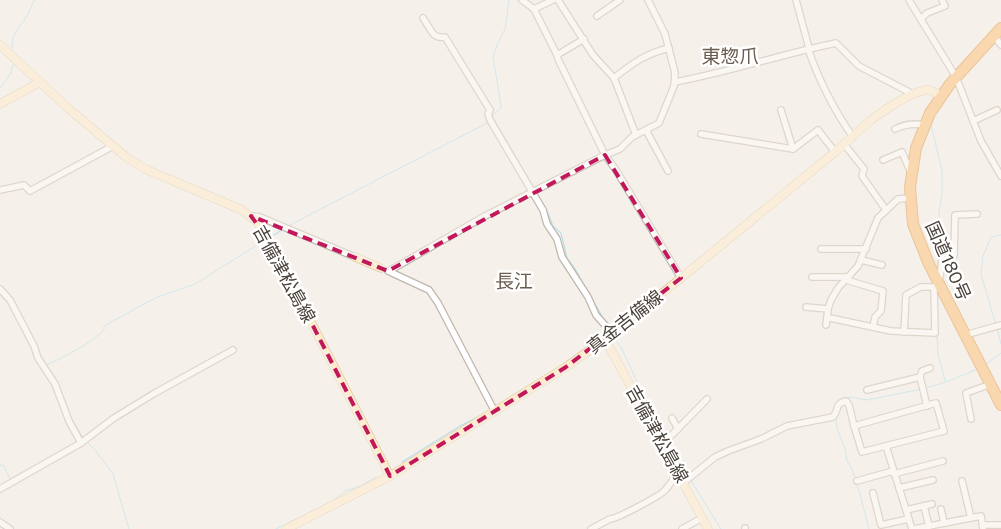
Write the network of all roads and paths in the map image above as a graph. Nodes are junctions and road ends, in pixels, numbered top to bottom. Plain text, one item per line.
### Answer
1 (522, 0) edge
2 (553, 0) edge
3 (558, 0) edge
4 (620, 0) edge
5 (648, 0) edge
6 (796, 0) edge
7 (909, 0) edge
8 (942, 0) edge
9 (534, 9) junction
10 (597, 16) dead end
11 (423, 18) dead end
12 (921, 19) junction
13 (1001, 28) edge
14 (994, 36) junction
15 (584, 39) junction
16 (0, 45) edge
17 (1001, 45) edge
18 (669, 48) junction
19 (808, 48) junction
20 (557, 55) junction
21 (956, 77) junction
22 (614, 78) junction
23 (40, 82) junction
24 (675, 82) junction
25 (910, 95) junction
26 (941, 96) junction
27 (0, 104) edge
28 (781, 110) dead end
29 (997, 110) dead end
30 (973, 121) junction
31 (925, 125) junction
32 (895, 129) dead end
33 (646, 130) junction
34 (701, 134) dead end
35 (636, 135) junction
36 (853, 137) junction
37 (844, 144) junction
38 (113, 146) junction
39 (793, 149) junction
40 (835, 152) junction
41 (605, 155) junction
42 (882, 160) dead end
43 (668, 171) dead end
44 (912, 175) junction
45 (1001, 176) edge
46 (0, 190) edge
47 (532, 192) junction
48 (911, 198) junction
49 (886, 210) junction
50 (977, 214) dead end
51 (251, 216) junction
52 (821, 249) dead end
53 (866, 249) junction
54 (355, 257) joint
55 (861, 260) junction
56 (882, 265) dead end
57 (381, 268) joint
58 (390, 271) junction
59 (812, 277) dead end
60 (681, 278) junction
61 (848, 279) junction
62 (937, 284) junction
63 (0, 289) edge
64 (806, 307) dead end
65 (828, 310) junction
66 (830, 318) dead end
67 (826, 324) dead end
68 (1001, 326) edge
69 (873, 327) junction
70 (904, 332) junction
71 (612, 334) junction
72 (965, 335) junction
73 (605, 339) junction
74 (233, 350) dead end
75 (930, 368) dead end
76 (920, 377) junction
77 (990, 384) junction
78 (867, 390) dead end
79 (707, 399) dead end
80 (1001, 405) edge
81 (927, 406) junction
82 (494, 412) junction
83 (672, 418) dead end
84 (971, 420) dead end
85 (854, 426) junction
86 (678, 429) junction
87 (82, 441) junction
88 (663, 444) junction
89 (886, 446) junction
90 (943, 461) dead end
91 (678, 472) junction
92 (894, 472) junction
93 (390, 476) junction
94 (933, 480) dead end
95 (857, 481) dead end
96 (962, 481) dead end
97 (684, 482) junction
98 (899, 488) junction
99 (0, 489) edge
100 (873, 493) dead end
101 (932, 504) dead end
102 (924, 506) junction
103 (941, 509) dead end
104 (906, 510) junction
105 (702, 518) junction
106 (971, 518) junction
107 (610, 519) junction
108 (908, 519) junction
109 (0, 522) edge
110 (945, 525) edge
111 (1001, 525) edge
112 (929, 526) junction
113 (614, 527) dead end
114 (983, 527) edge
115 (10, 529) edge
116 (286, 529) edge
117 (591, 529) edge
118 (682, 529) edge
119 (708, 529) edge
120 (913, 529) edge

1 - 9 street
2 - 9 street
3 - 15 street
4 - 10 street
5 - 18 street
6 - 19 street
7 - 12 street
8 - 12 street
9 - 20 street
11 - 47 street
12 - 21 street
13 - 14 highway, 国道180号
14 - 17 street
14 - 21 highway, 国道180号
15 - 20 street
15 - 22 street
16 - 23 main road, 吉備津松島線
18 - 22 street
18 - 24 street
19 - 24 street
19 - 25 street
19 - 36 street
20 - 41 street
21 - 26 highway, 国道180号
21 - 30 street
22 - 35 street
23 - 27 main road
23 - 38 main road, 吉備津松島線
24 - 33 street
25 - 26 main road, 真金吉備線
25 - 36 main road, 真金吉備線
26 - 31 highway, 国道180号
28 - 39 street
29 - 30 street
30 - 45 street
31 - 32 street
31 - 44 highway, 国道180号
33 - 35 street
33 - 43 street
34 - 39 street
35 - 41 street
36 - 37 main road, 真金吉備線
37 - 40 main road, 真金吉備線
37 - 49 street
38 - 46 street
38 - 51 main road, 吉備津松島線
39 - 40 street
40 - 60 main road, 真金吉備線
41 - 47 street
41 - 60 street
42 - 44 street
44 - 48 highway, 国道180号
47 - 58 street
47 - 71 street
48 - 49 street
48 - 62 highway, 国道180号
49 - 53 street
50 - 62 street
51 - 54 street
51 - 93 main road, 吉備津松島線
52 - 53 street
53 - 55 street
54 - 57 main road
55 - 56 street
55 - 61 street
57 - 58 street
58 - 82 street
59 - 61 street
60 - 71 main road, 真金吉備線
61 - 65 street
61 - 69 street
62 - 70 street
62 - 70 street
62 - 72 highway, 国道180号
63 - 87 street
64 - 65 street
65 - 67 street
66 - 69 street
68 - 72 street
69 - 70 street
71 - 73 main road, 真金吉備線
72 - 77 highway, 国道180号
73 - 82 main road, 真金吉備線
73 - 88 main road, 吉備津松島線
74 - 87 street
75 - 76 street
76 - 78 street
76 - 81 street
77 - 80 highway, 国道180号
77 - 84 street
79 - 86 street
81 - 85 street
81 - 89 street
82 - 93 main road, 真金吉備線
83 - 86 street
85 - 89 street
85 - 97 street
86 - 88 street
87 - 99 street
88 - 91 main road, 吉備津松島線
89 - 92 street
90 - 92 street
91 - 97 main road, 吉備津松島線
91 - 107 street
92 - 95 street
92 - 98 street
93 - 116 main road, 真金吉備線
94 - 98 street
96 - 106 street
97 - 105 main road, 吉備津松島線
98 - 104 street
100 - 108 street
101 - 102 street
102 - 104 street
102 - 112 street
103 - 110 street
104 - 108 street
105 - 118 street
105 - 119 main road, 吉備津松島線
106 - 110 street
106 - 114 street
107 - 113 street
107 - 117 street
108 - 120 street
109 - 115 street
110 - 112 street
111 - 114 street
112 - 120 street

